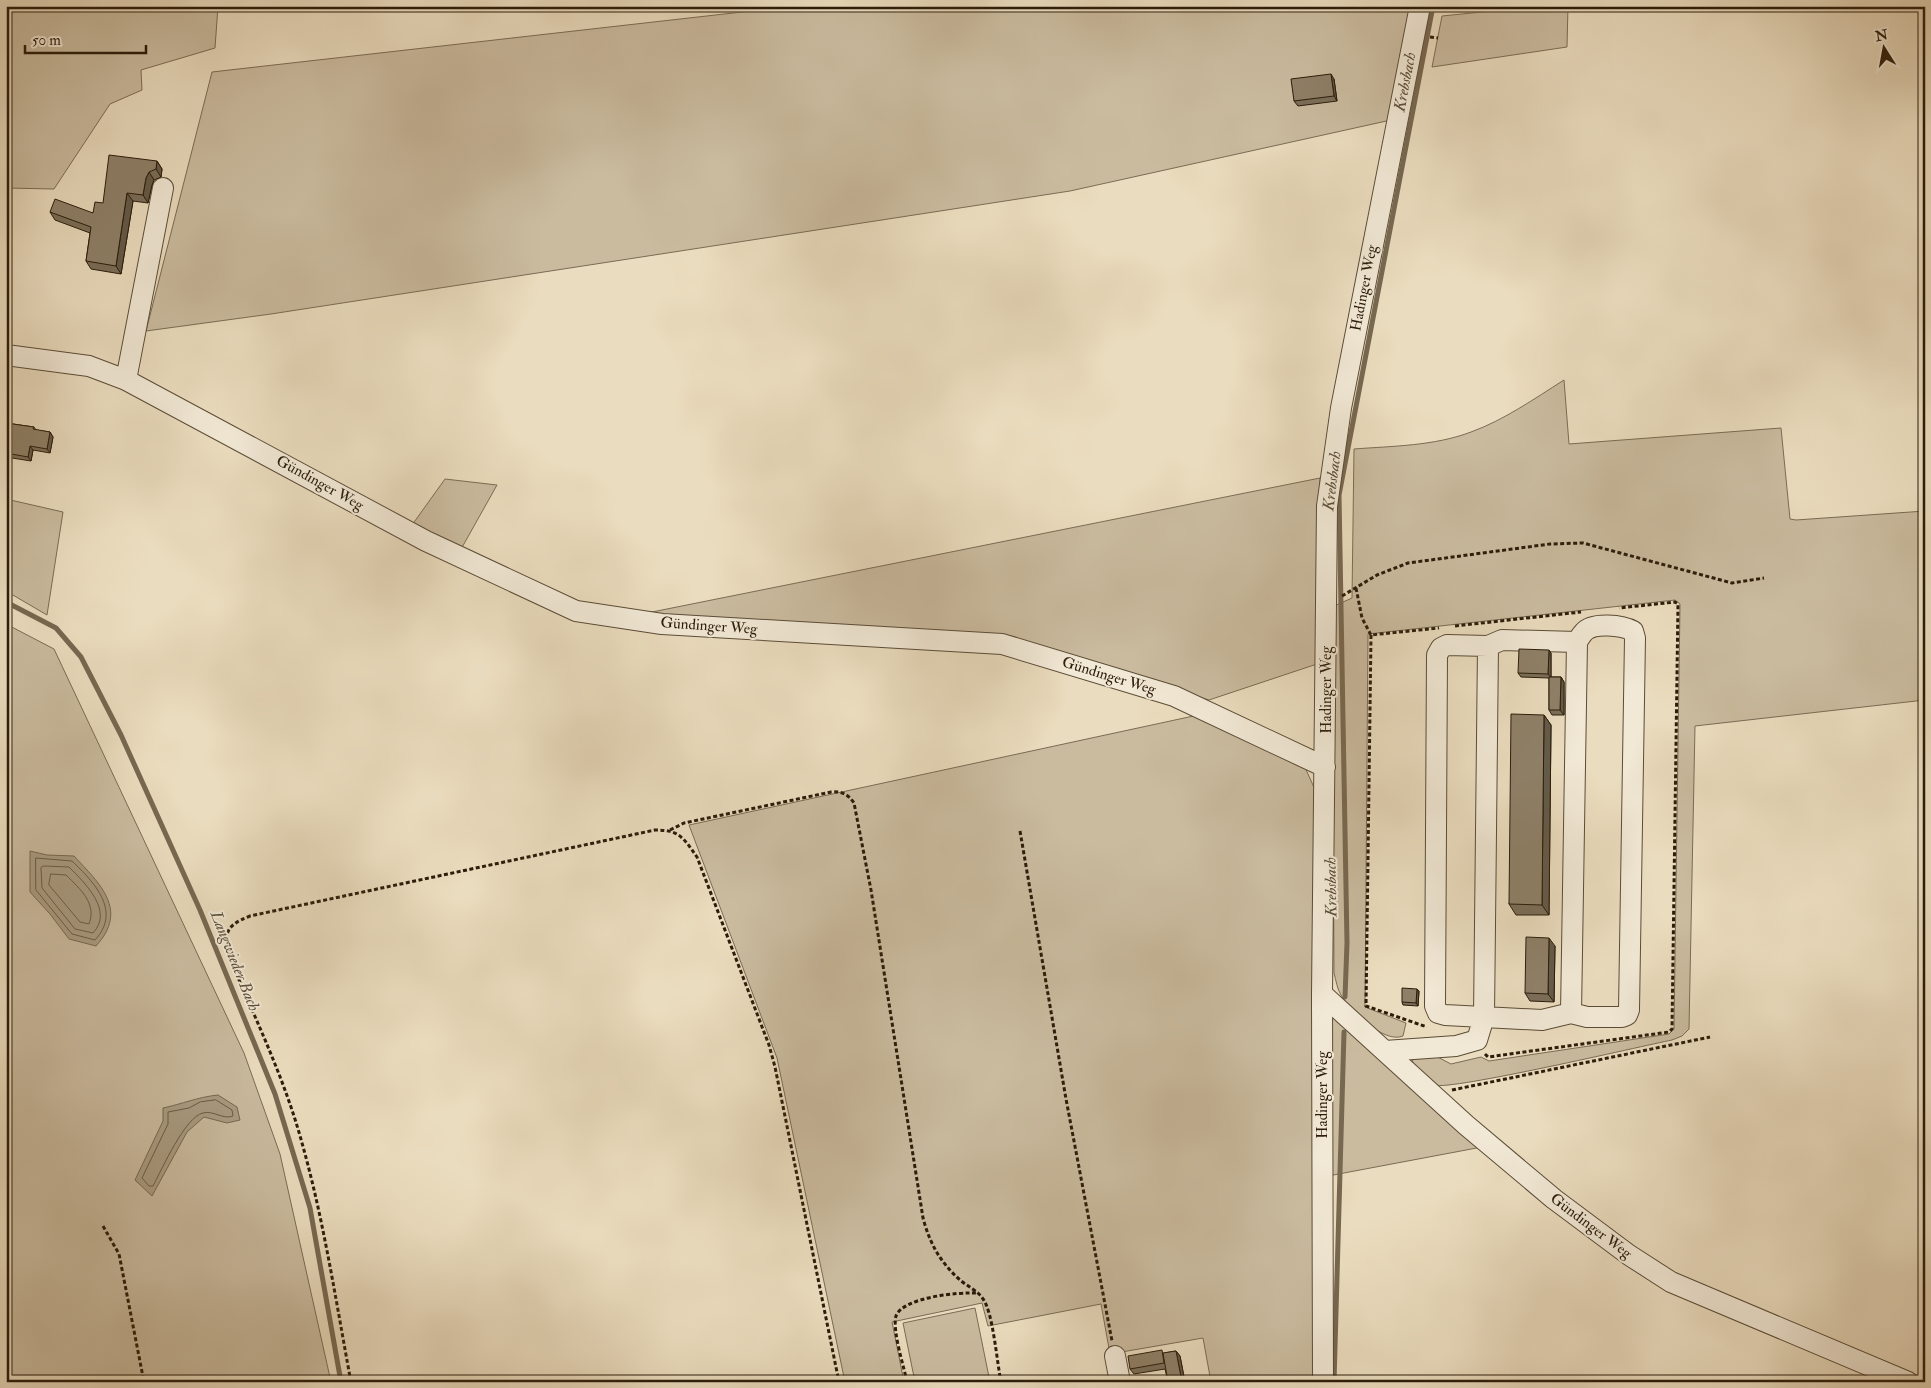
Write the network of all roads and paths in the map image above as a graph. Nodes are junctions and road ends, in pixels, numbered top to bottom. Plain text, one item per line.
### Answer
1 (1420, 6) edge
2 (163, 188) dead end
3 (6, 355) edge
4 (126, 380) junction
5 (1764, 578) dead end
6 (1356, 588) junction
7 (1351, 590) dead end
8 (1616, 608) dead end
9 (1587, 612) dead end
10 (1370, 635) junction
11 (1577, 642) junction
12 (1488, 646) junction
13 (1325, 767) junction
14 (670, 830) junction
15 (1020, 832) dead end
16 (1322, 994) junction
17 (1571, 1013) junction
18 (1484, 1017) junction
19 (1429, 1028) dead end
20 (1710, 1037) dead end
21 (1472, 1041) junction
22 (1385, 1051) junction
23 (1432, 1095) junction
24 (103, 1226) dead end
25 (977, 1293) junction
26 (1115, 1356) joint
27 (144, 1382) edge
28 (351, 1382) edge
29 (839, 1382) edge
30 (907, 1382) edge
31 (1001, 1382) edge
32 (1120, 1382) edge
33 (1323, 1382) edge
34 (1908, 1382) edge

1 - 13 street, Hadinger Weg
2 - 4 street
3 - 4 street, Gündinger Weg
4 - 13 street, Gündinger Weg
5 - 6 path
6 - 7 path
6 - 10 path
8 - 21 path
9 - 10 path
10 - 19 path
11 - 12 street
11 - 17 street
11 - 17 street
12 - 18 street
12 - 18 street
13 - 16 street, Hadinger Weg
14 - 25 path
14 - 28 path
14 - 29 path
15 - 26 path
16 - 22 street, Gündinger Weg
16 - 33 street, Hadinger Weg
17 - 18 street
18 - 21 street
20 - 23 path
21 - 22 street
22 - 23 street, Gündinger Weg
23 - 34 street, Gündinger Weg
24 - 27 path
25 - 30 path
25 - 31 path
26 - 32 street

